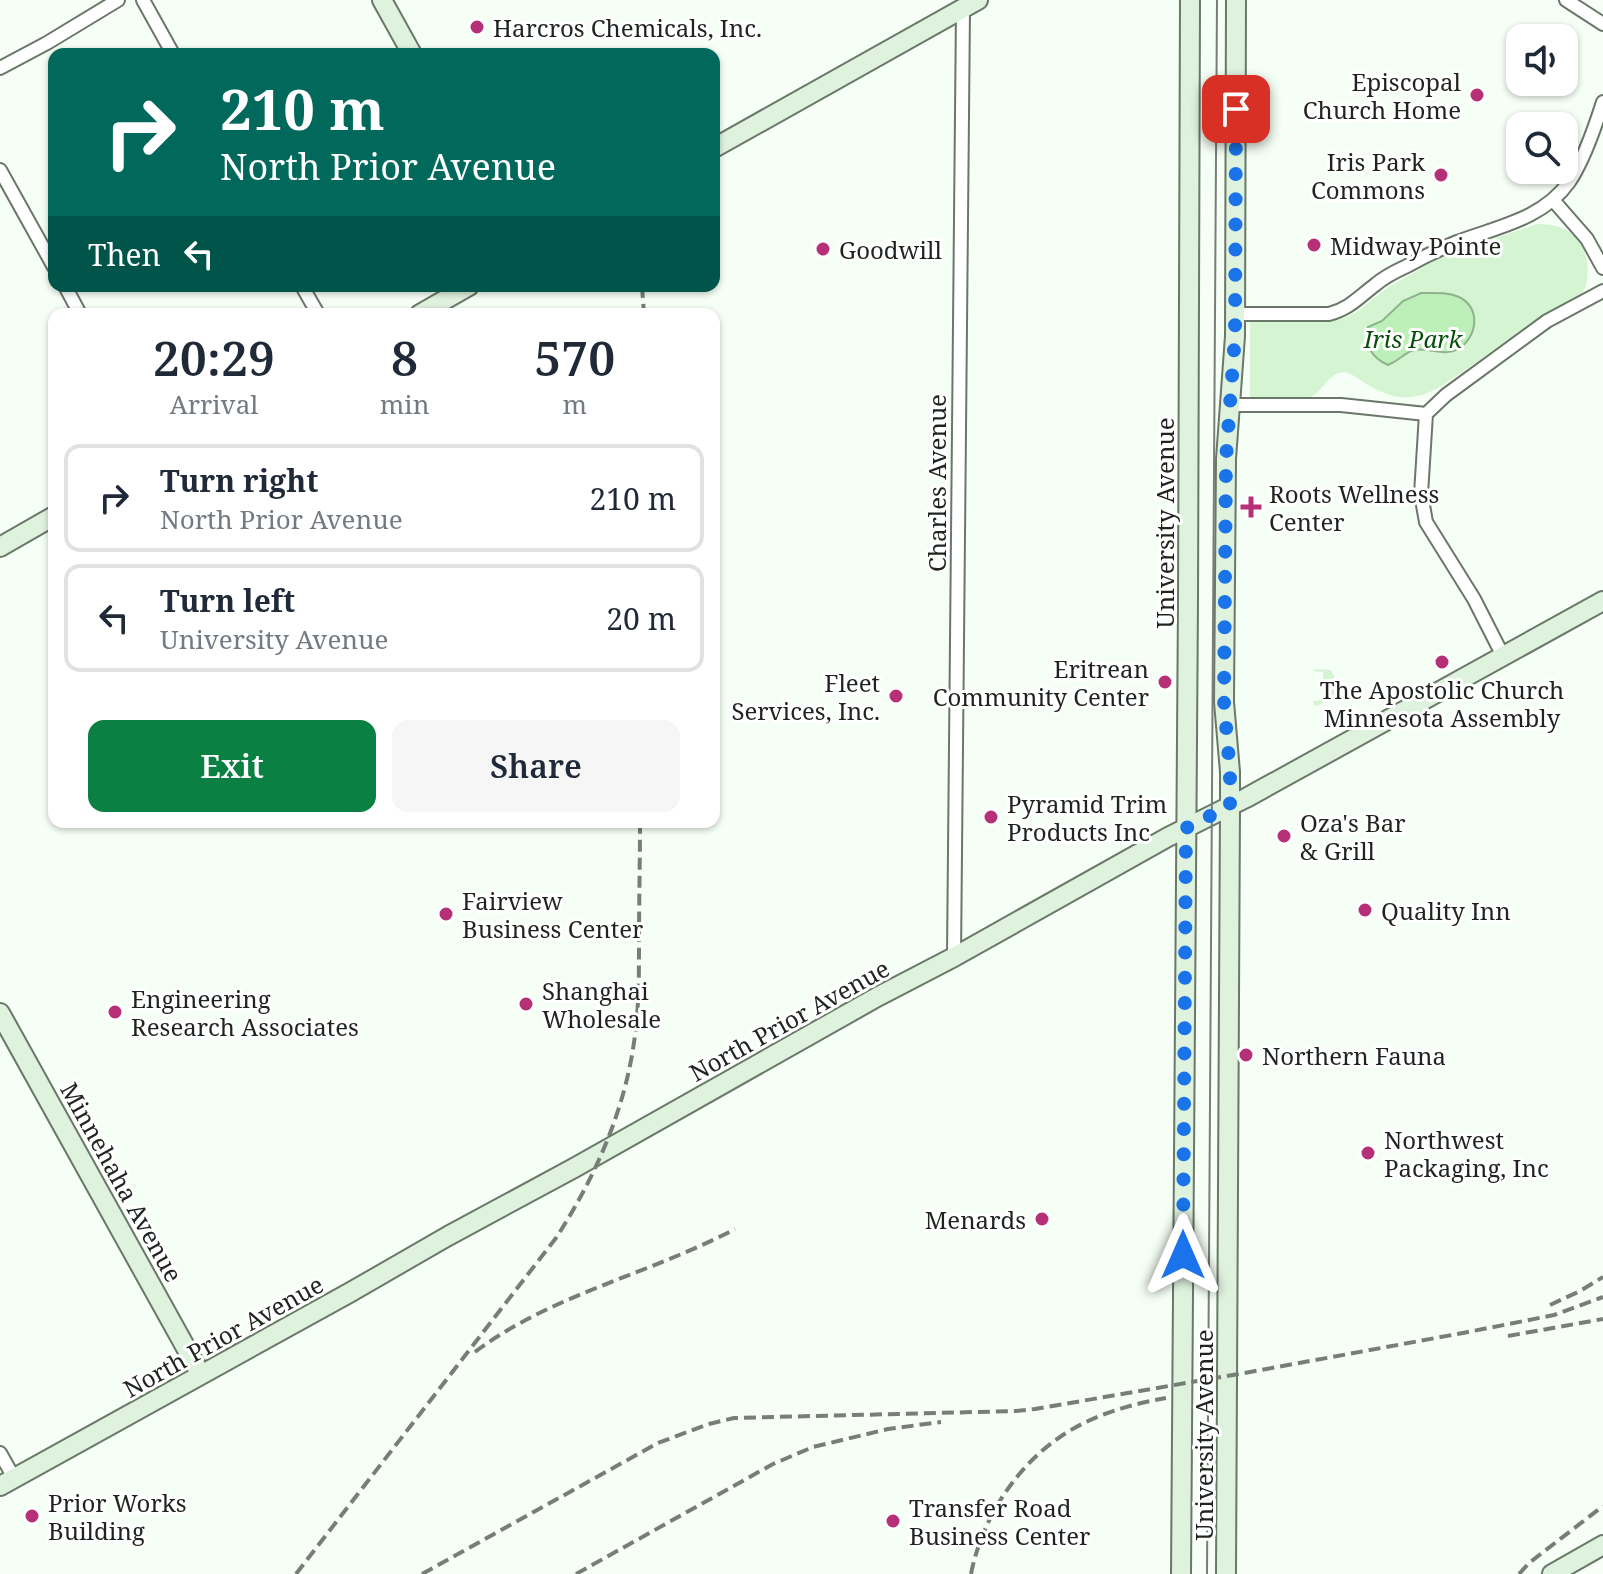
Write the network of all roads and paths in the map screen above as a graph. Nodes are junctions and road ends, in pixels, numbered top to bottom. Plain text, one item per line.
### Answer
1 (118, 0) edge
2 (143, 0) edge
3 (382, 0) edge
4 (1190, 0) edge
5 (1236, 0) edge
6 (1566, 0) edge
7 (970, 4) edge
8 (1603, 24) edge
9 (170, 48) edge
10 (409, 48) edge
11 (0, 68) edge
12 (1603, 102) edge
13 (720, 145) edge
14 (0, 170) edge
15 (1553, 200) junction
16 (48, 256) edge
17 (1603, 268) edge
18 (1603, 291) edge
19 (458, 292) edge
20 (430, 308) edge
21 (1235, 314) junction
22 (1230, 405) junction
23 (1426, 414) junction
24 (48, 519) edge
25 (0, 547) edge
26 (1603, 601) edge
27 (1503, 656) junction
28 (1230, 806) junction
29 (1186, 828) junction
30 (954, 957) junction
31 (1, 1016) edge
32 (201, 1375) junction
33 (0, 1453) edge
34 (7, 1482) edge
35 (1603, 1545) edge
36 (1181, 1574) edge
37 (1226, 1574) edge
38 (1552, 1574) edge

1 - 11 street
2 - 9 street
3 - 10 main road
4 - 29 main road, University Avenue
5 - 21 main road, University Avenue
6 - 8 street
7 - 13 main road
7 - 30 street, Charles Avenue
12 - 15 street
14 - 16 street
15 - 17 street
15 - 21 street
18 - 23 street
19 - 20 main road
21 - 22 main road, University Avenue
22 - 23 street
22 - 28 main road, University Avenue
23 - 27 street
24 - 25 main road
26 - 27 main road, North Prior Avenue
27 - 28 main road, North Prior Avenue
28 - 29 main road, North Prior Avenue
28 - 37 main road, University Avenue
29 - 30 main road, North Prior Avenue
29 - 36 main road, University Avenue
30 - 32 main road, North Prior Avenue
31 - 32 main road, Minnehaha Avenue
32 - 34 main road, North Prior Avenue
33 - 34 street
35 - 38 main road

